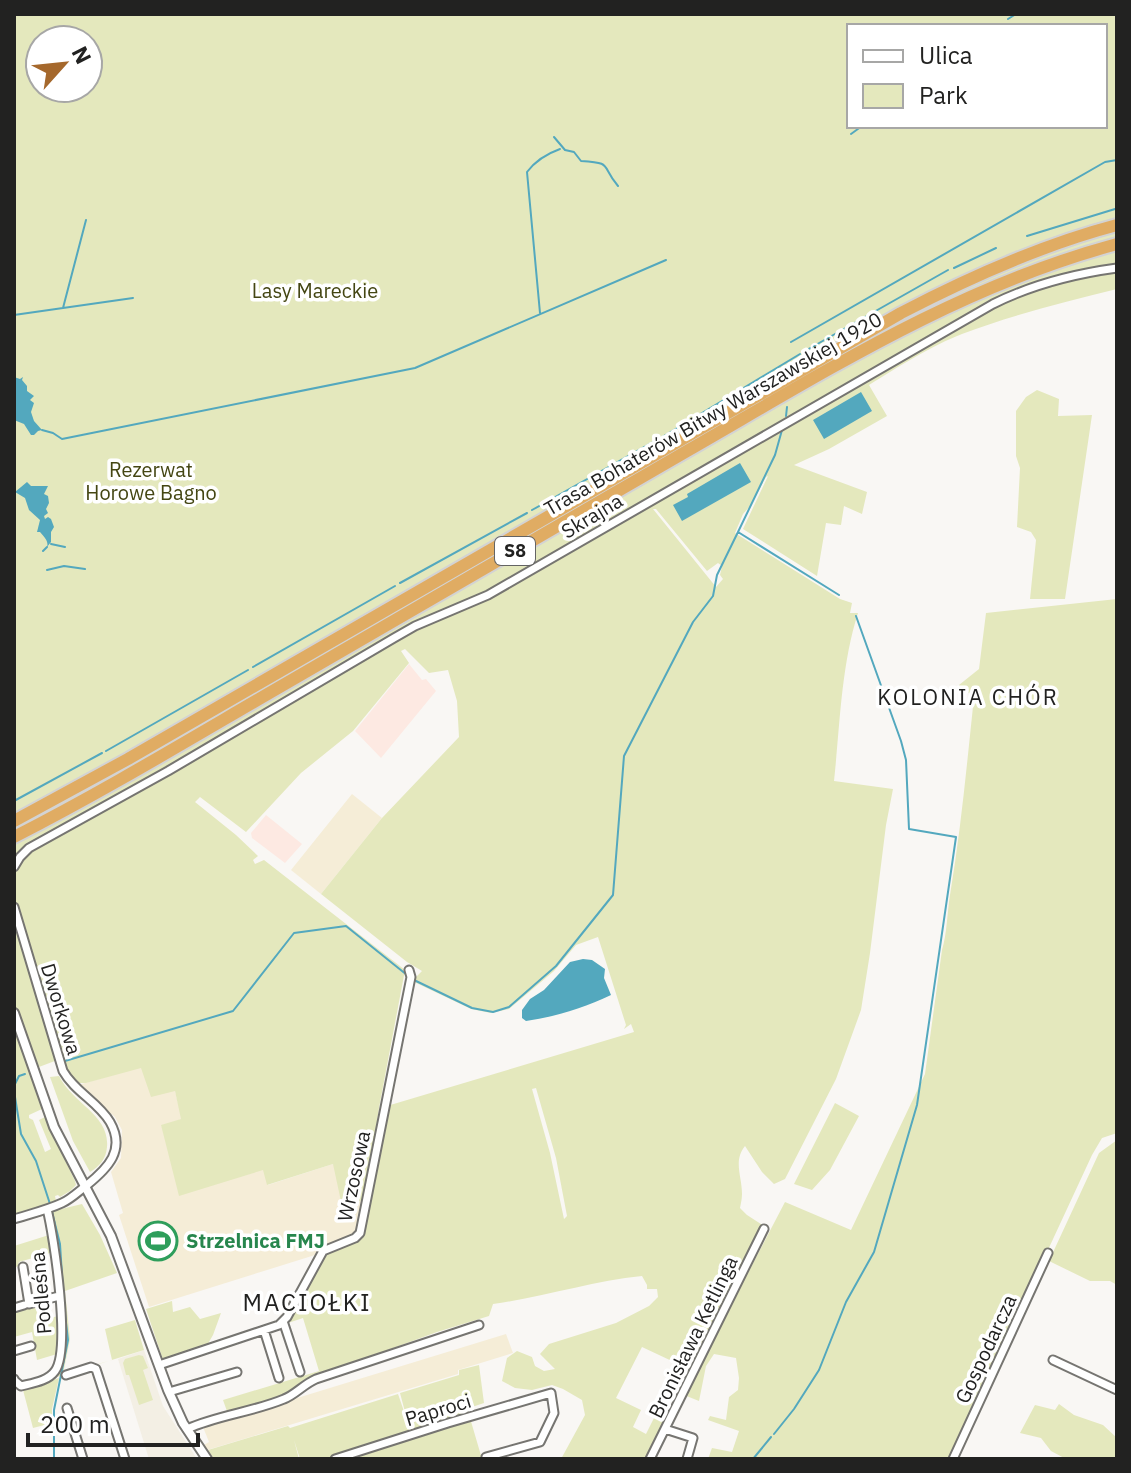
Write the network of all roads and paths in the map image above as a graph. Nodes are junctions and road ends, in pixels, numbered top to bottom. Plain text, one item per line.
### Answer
1 (1117, 225) edge
2 (1117, 244) edge
3 (1117, 268) edge
4 (14, 821) edge
5 (14, 837) edge
6 (14, 867) edge
7 (14, 907) edge
8 (409, 970) dead end
9 (14, 1013) edge
10 (85, 1187) junction
11 (47, 1209) junction
12 (14, 1219) edge
13 (764, 1229) dead end
14 (1048, 1253) dead end
15 (23, 1267) dead end
16 (59, 1296) junction
17 (24, 1305) dead end
18 (14, 1308) edge
19 (283, 1321) junction
20 (479, 1325) dead end
21 (264, 1330) junction
22 (31, 1346) dead end
23 (14, 1351) edge
24 (1053, 1360) dead end
25 (159, 1365) junction
26 (237, 1372) dead end
27 (300, 1372) dead end
28 (66, 1375) dead end
29 (279, 1378) dead end
30 (14, 1379) edge
31 (1117, 1390) edge
32 (169, 1392) junction
33 (67, 1408) dead end
34 (187, 1429) junction
35 (665, 1429) junction
36 (486, 1457) dead end
37 (83, 1459) edge
38 (125, 1459) edge
39 (207, 1459) edge
40 (335, 1459) edge
41 (650, 1459) edge
42 (687, 1459) edge
43 (953, 1459) edge

1 - 4 highway, Trasa Bohaterów Bitwy Warszawskiej 1920 / S8
2 - 5 highway, Trasa Bohaterów Bitwy Warszawskiej 1920 / S8
3 - 6 street, Skrajna
7 - 10 street, Dworkowa
8 - 19 street, Wrzosowa
9 - 10 street
10 - 11 street
10 - 25 street
11 - 12 street
11 - 16 street, Podleśna
13 - 35 street, Bronisława Ketlinga
14 - 43 street, Gospodarcza
15 - 16 street
16 - 30 street, Podleśna
17 - 18 street
19 - 21 street
19 - 27 street
20 - 34 street
21 - 25 street
21 - 29 street
22 - 23 street
24 - 31 street
25 - 32 street
26 - 32 street
28 - 38 street
32 - 34 street
33 - 37 street
34 - 39 street
35 - 41 street, Bronisława Ketlinga
35 - 42 street
36 - 40 street, Paproci

